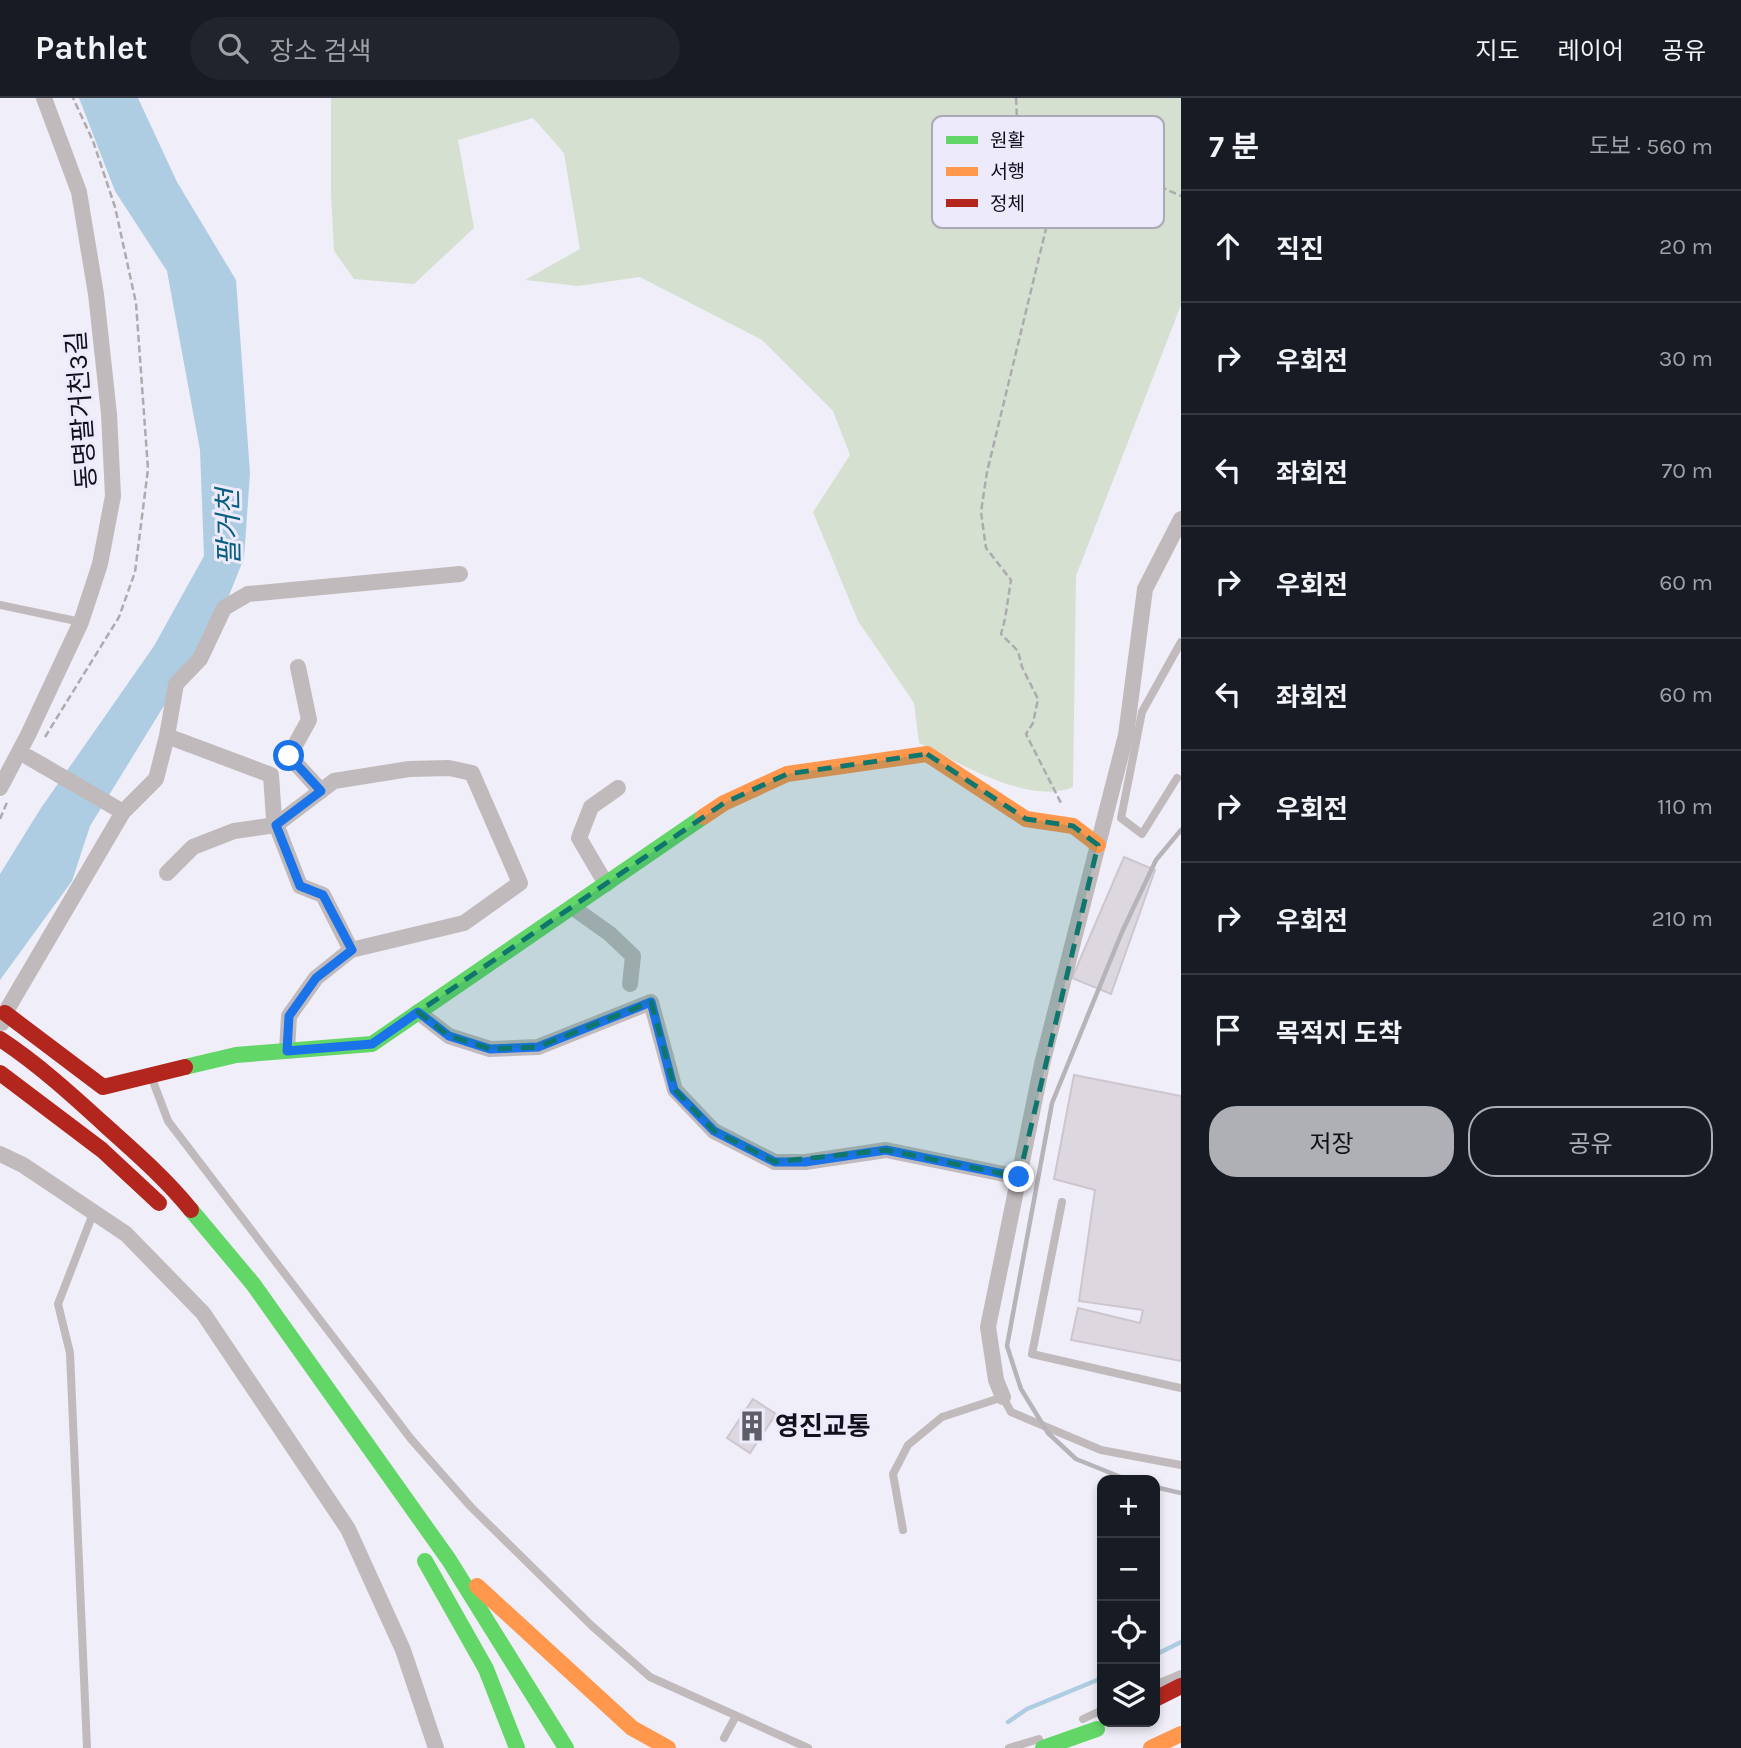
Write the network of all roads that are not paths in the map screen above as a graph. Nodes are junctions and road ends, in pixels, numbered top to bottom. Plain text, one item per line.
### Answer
1 (44, 98) edge
2 (1181, 519) edge
3 (460, 573) dead end
4 (0, 605) edge
5 (80, 622) junction
6 (1181, 642) edge
7 (298, 667) dead end
8 (167, 736) junction
9 (30, 759) junction
10 (1177, 778) dead end
11 (0, 788) edge
12 (618, 788) dead end
13 (321, 791) junction
14 (123, 812) junction
15 (276, 825) junction
16 (1098, 845) junction
17 (167, 873) dead end
18 (606, 884) junction
19 (572, 907) junction
20 (352, 950) junction
21 (630, 984) dead end
22 (418, 1012) junction
23 (5, 1013) junction
24 (0, 1030) edge
25 (0, 1039) edge
26 (287, 1051) junction
27 (0, 1073) edge
28 (150, 1076) junction
29 (0, 1154) edge
30 (1019, 1177) junction
31 (1062, 1202) dead end
32 (94, 1211) junction
33 (170, 1214) dead end
34 (1181, 1388) edge
35 (1003, 1397) junction
36 (1181, 1465) edge
37 (903, 1530) dead end
38 (449, 1560) junction
39 (1181, 1674) edge
40 (1160, 1683) edge
41 (1181, 1686) edge
42 (1160, 1696) edge
43 (1097, 1712) edge
44 (736, 1716) junction
45 (1078, 1721) dead end
46 (1098, 1727) edge
47 (1099, 1727) edge
48 (1181, 1734) edge
49 (724, 1738) dead end
50 (1057, 1740) edge
51 (87, 1748) edge
52 (436, 1748) edge
53 (517, 1748) edge
54 (552, 1748) edge
55 (566, 1748) edge
56 (668, 1748) edge
57 (808, 1748) edge
58 (1009, 1748) edge
59 (1043, 1748) edge
60 (1151, 1748) edge

1 - 5 street, 동명팔거천3길
2 - 16 street
3 - 8 street
4 - 5 lane
5 - 9 street, 동명팔거천3길
6 - 10 lane
7 - 13 street
8 - 14 street
8 - 15 street
9 - 11 street, 동명팔거천3길
9 - 14 street
12 - 18 street
13 - 15 street
13 - 20 street
14 - 23 street
15 - 17 street
15 - 20 street
16 - 18 main road
16 - 30 street
18 - 19 main road
19 - 21 street
19 - 22 main road
20 - 26 street
22 - 26 main road
22 - 30 street
23 - 24 street
23 - 28 main road
25 - 38 main road
26 - 28 main road
27 - 33 main road
28 - 44 lane
29 - 32 street
30 - 35 street
31 - 34 lane
32 - 51 lane
32 - 52 street
35 - 36 lane
35 - 37 lane
38 - 55 main road
38 - 56 main road
39 - 40 lane
41 - 42 main road
43 - 45 lane
44 - 49 lane
44 - 57 lane
46 - 50 main road
47 - 59 main road
48 - 60 main road
50 - 58 lane
53 - 54 main road

